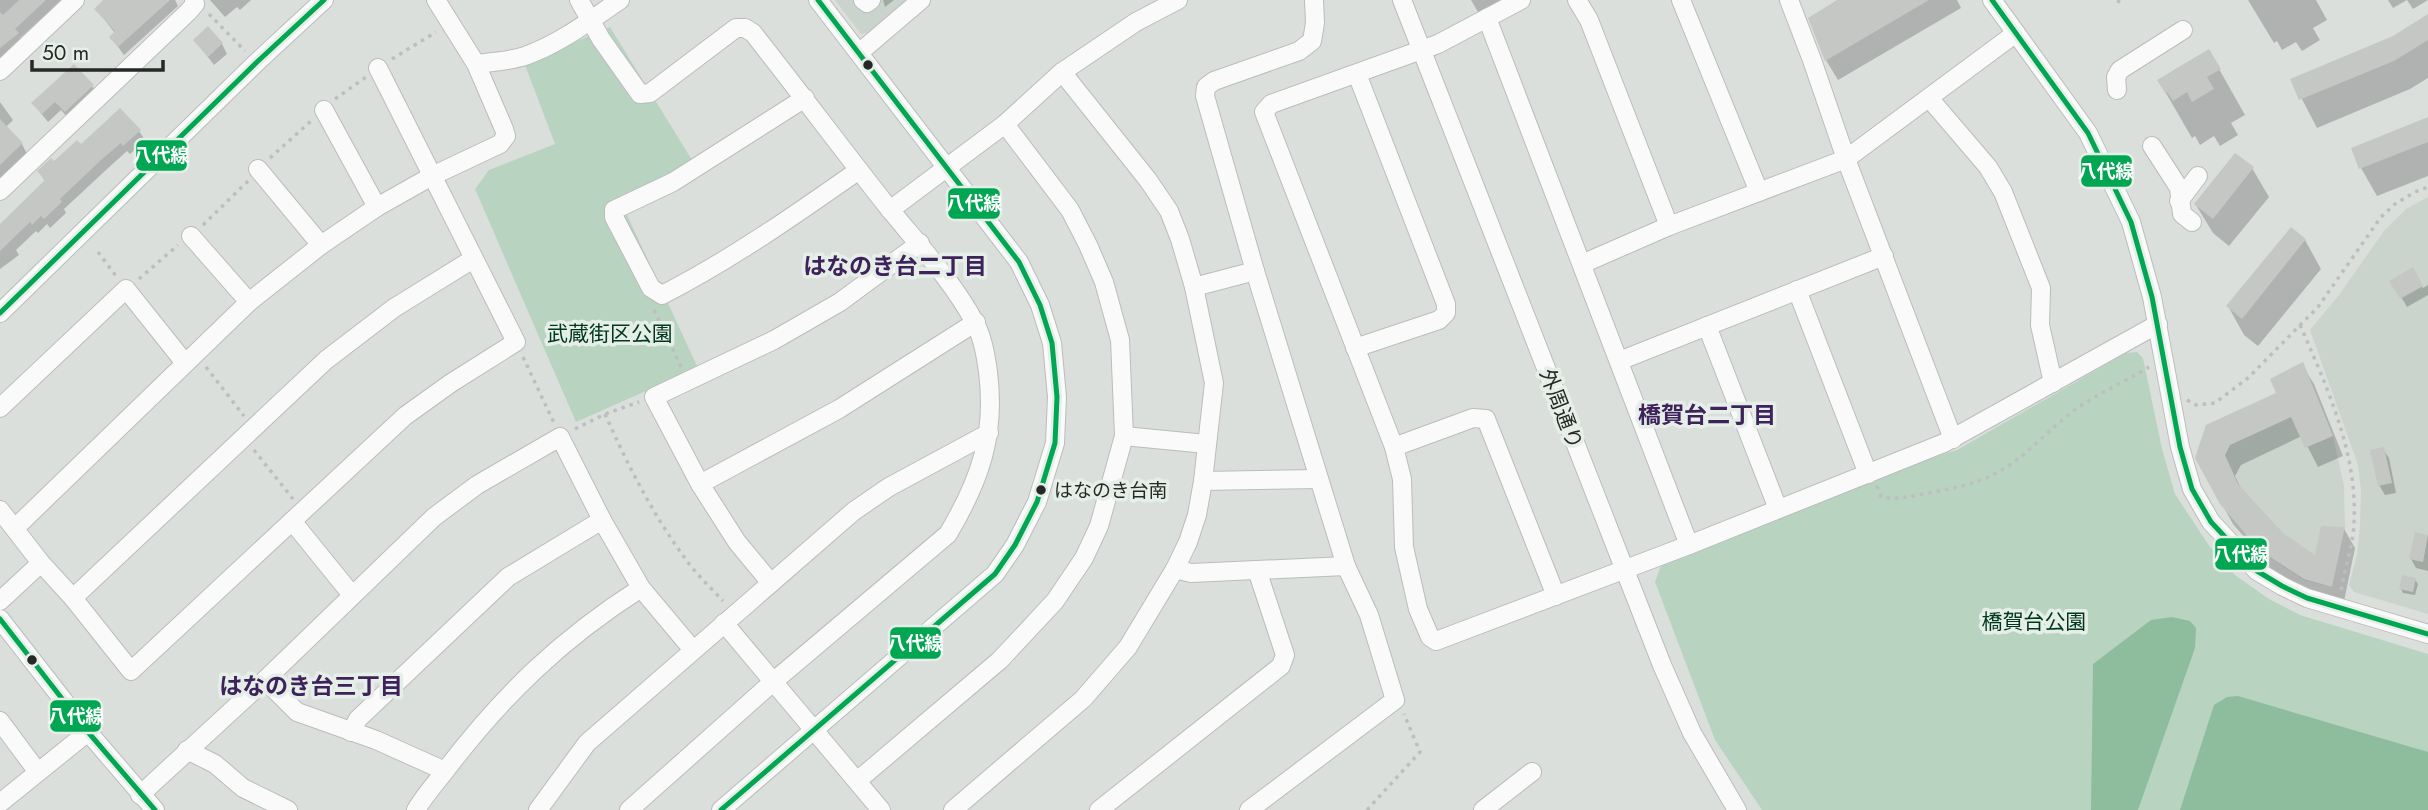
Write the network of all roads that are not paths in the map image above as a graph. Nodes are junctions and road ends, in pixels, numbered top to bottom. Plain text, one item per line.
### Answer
1 (75, 0) edge
2 (324, 0) edge
3 (436, 0) edge
4 (579, 0) edge
5 (620, 0) edge
6 (818, 0) edge
7 (863, 0) edge
8 (871, 0) edge
9 (921, 0) edge
10 (1178, 0) edge
11 (1314, 0) edge
12 (1402, 0) edge
13 (1521, 0) edge
14 (1577, 0) edge
15 (1681, 0) edge
16 (1789, 0) edge
17 (1992, 0) edge
18 (194, 2) edge
19 (1487, 18) junction
20 (590, 19) junction
21 (2183, 30) dead end
22 (2016, 33) junction
23 (1420, 51) junction
24 (860, 52) junction
25 (476, 64) junction
26 (379, 68) road end
27 (0, 71) edge
28 (1062, 72) junction
29 (1357, 74) junction
30 (2118, 90) dead end
31 (805, 98) junction
32 (1929, 98) junction
33 (324, 110) road end
34 (1005, 124) junction
35 (2152, 146) dead end
36 (1846, 159) junction
37 (948, 166) junction
38 (258, 169) road end
39 (859, 170) junction
40 (432, 176) junction
41 (2198, 176) dead end
42 (0, 191) edge
43 (1759, 192) junction
44 (2179, 201) junction
45 (377, 207) junction
46 (890, 209) junction
47 (2192, 222) dead end
48 (1669, 226) junction
49 (191, 236) road end
50 (920, 243) junction
51 (321, 244) junction
52 (1884, 256) junction
53 (473, 259) junction
54 (1582, 264) junction
55 (1255, 271) junction
56 (1194, 287) junction
57 (1797, 290) junction
58 (249, 302) junction
59 (0, 313) edge
60 (976, 323) junction
61 (2158, 324) junction
62 (1707, 326) junction
63 (1355, 348) junction
64 (190, 358) junction
65 (1619, 360) junction
66 (2053, 383) junction
67 (0, 408) edge
68 (989, 433) junction
69 (1124, 436) junction
70 (1954, 439) junction
71 (1206, 444) junction
72 (1394, 447) junction
73 (1868, 474) junction
74 (1319, 479) junction
75 (1203, 481) junction
76 (700, 484) junction
77 (1778, 509) junction
78 (0, 510) edge
79 (298, 516) junction
80 (602, 520) junction
81 (15, 528) junction
82 (1689, 545) junction
83 (41, 563) junction
84 (1346, 566) junction
85 (1175, 569) junction
86 (1625, 569) junction
87 (1257, 570) junction
88 (771, 583) junction
89 (642, 588) junction
90 (352, 595) junction
91 (1556, 596) junction
92 (73, 598) junction
93 (0, 601) edge
94 (729, 618) junction
95 (0, 619) edge
96 (2428, 634) edge
97 (693, 650) junction
98 (265, 680) junction
99 (774, 681) junction
100 (0, 721) edge
101 (812, 730) junction
102 (88, 732) junction
103 (351, 732) junction
104 (187, 750) junction
105 (37, 771) junction
106 (445, 771) junction
107 (1532, 772) dead end
108 (857, 782) junction
109 (140, 795) junction
110 (0, 803) edge
111 (732, 807) edge
112 (4, 810) edge
113 (155, 810) edge
114 (288, 810) edge
115 (416, 810) edge
116 (538, 810) edge
117 (629, 810) edge
118 (881, 810) edge
119 (953, 810) edge
120 (1099, 810) edge
121 (1249, 810) edge
122 (1483, 810) edge
123 (1737, 810) edge

1 - 27 street
2 - 59 street
3 - 25 street
4 - 20 street
5 - 20 street
6 - 24 street
7 - 8 street
9 - 24 street
10 - 28 street
11 - 55 street
12 - 23 street, 外周通り
13 - 19 street
14 - 48 street
15 - 43 street
16 - 36 street
17 - 22 street
18 - 42 street
19 - 23 street
19 - 54 street
20 - 25 street
20 - 31 street
21 - 30 street
22 - 32 street
22 - 61 street
23 - 29 street
23 - 86 street, 外周通り
24 - 37 street
25 - 40 street
26 - 40 street
28 - 34 street
28 - 56 street
29 - 63 street
29 - 63 street
31 - 39 street
31 - 39 street
32 - 36 street
32 - 66 street
33 - 45 street
34 - 37 street
34 - 69 street
35 - 44 street
36 - 43 street
36 - 52 street
37 - 46 street
37 - 101 street
38 - 51 street
39 - 46 street
40 - 45 street
40 - 53 street
41 - 44 street
43 - 48 street
44 - 47 street
45 - 51 street
46 - 50 street
48 - 54 street
49 - 58 street
50 - 60 street
50 - 76 street
51 - 58 street
52 - 57 street
52 - 70 street
53 - 79 street
53 - 92 street
54 - 65 street
55 - 56 street
55 - 74 street
56 - 71 street
57 - 62 street
57 - 73 street
58 - 64 street
60 - 68 street
60 - 76 street
61 - 66 street
61 - 96 street
62 - 65 street
62 - 77 street
63 - 72 street
64 - 67 street
64 - 81 street
65 - 82 street
66 - 70 street
68 - 88 street
68 - 99 street
69 - 71 street
69 - 108 street
70 - 73 street
71 - 75 street
72 - 91 street
72 - 91 street
73 - 77 street
74 - 75 street
74 - 84 street
75 - 85 street
76 - 88 street
77 - 82 street
78 - 81 street
79 - 90 street
79 - 92 street
80 - 89 street
80 - 90 street
80 - 103 street
81 - 83 street
82 - 86 street
83 - 92 street
83 - 93 street
84 - 87 street
84 - 121 street
85 - 87 street
85 - 119 street
86 - 91 street
86 - 123 street, 外周通り
87 - 120 street
88 - 94 street
89 - 97 street
89 - 106 street
90 - 98 street
94 - 97 street
94 - 99 street
95 - 102 street
97 - 116 street
98 - 103 street
98 - 104 street
99 - 101 street
99 - 117 street
100 - 105 street
101 - 108 street
101 - 111 street
102 - 105 street
102 - 109 street
103 - 106 street
104 - 109 street
104 - 114 street
105 - 110 street
106 - 115 street
107 - 122 street
108 - 118 street
109 - 113 street
110 - 112 street

